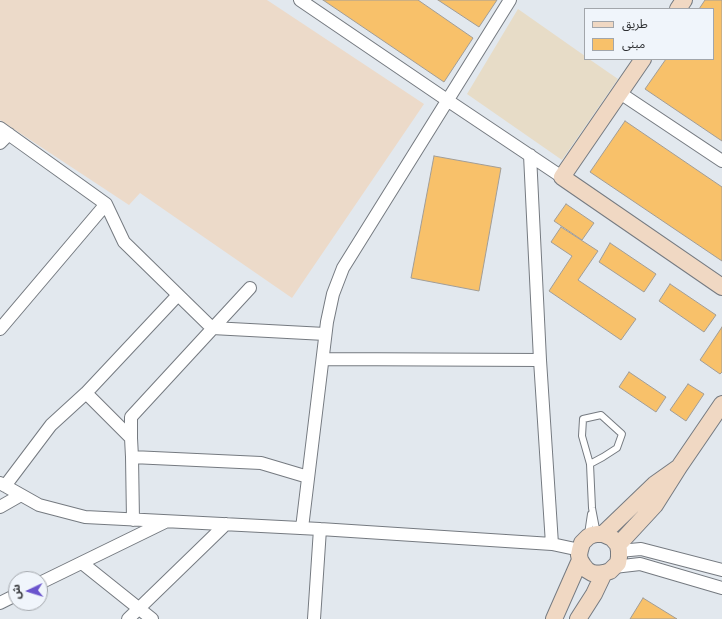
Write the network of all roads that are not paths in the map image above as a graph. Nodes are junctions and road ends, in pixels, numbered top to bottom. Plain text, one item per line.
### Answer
1 (300, 0) edge
2 (510, 0) edge
3 (642, 60) edge
4 (620, 93) junction
5 (447, 100) junction
6 (4, 131) edge
7 (0, 144) edge
8 (530, 155) junction
9 (722, 160) edge
10 (562, 177) junction
11 (106, 204) junction
12 (722, 287) edge
13 (250, 288) dead end
14 (178, 295) junction
15 (212, 328) junction
16 (0, 329) edge
17 (325, 334) junction
18 (322, 359) junction
19 (540, 360) junction
20 (86, 393) junction
21 (722, 404) edge
22 (131, 438) junction
23 (132, 457) junction
24 (590, 464) junction
25 (679, 467) junction
26 (308, 477) junction
27 (3, 485) edge
28 (21, 495) junction
29 (0, 507) edge
30 (592, 508) junction
31 (133, 520) junction
32 (167, 521) junction
33 (226, 524) junction
34 (302, 528) junction
35 (320, 529) junction
36 (590, 543) junction
37 (552, 544) junction
38 (619, 548) junction
39 (82, 563) junction
40 (609, 570) junction
41 (722, 570) edge
42 (48, 579) edge
43 (722, 588) edge
44 (139, 608) junction
45 (128, 619) edge
46 (152, 619) edge
47 (314, 619) edge
48 (554, 619) edge
49 (578, 619) edge

1 - 5 street
2 - 5 street
3 - 4 main road
4 - 9 street
4 - 10 main road
5 - 8 street
5 - 17 street
6 - 7 street
6 - 11 street
8 - 10 street
8 - 19 street
10 - 12 main road
11 - 14 street
11 - 16 street
13 - 15 street
14 - 15 street
14 - 20 street
15 - 17 street
15 - 22 street
17 - 18 street
18 - 19 street
18 - 26 street
19 - 37 street
20 - 22 street
20 - 27 street
21 - 25 main road
22 - 23 street
23 - 26 street
23 - 31 street
24 - 24 lane
24 - 30 lane
25 - 36 main road
25 - 38 main road
26 - 34 street
27 - 28 street
28 - 29 street
28 - 31 street
30 - 36 lane
30 - 36 lane
31 - 32 street
32 - 33 street
32 - 39 street
33 - 34 street
33 - 44 street
34 - 35 street
35 - 37 street
35 - 47 street
36 - 37 street
36 - 38 main road
36 - 40 main road
36 - 48 main road
38 - 40 main road
38 - 41 street
39 - 42 street
39 - 44 street
40 - 43 street
40 - 49 main road
44 - 45 street
44 - 46 street

